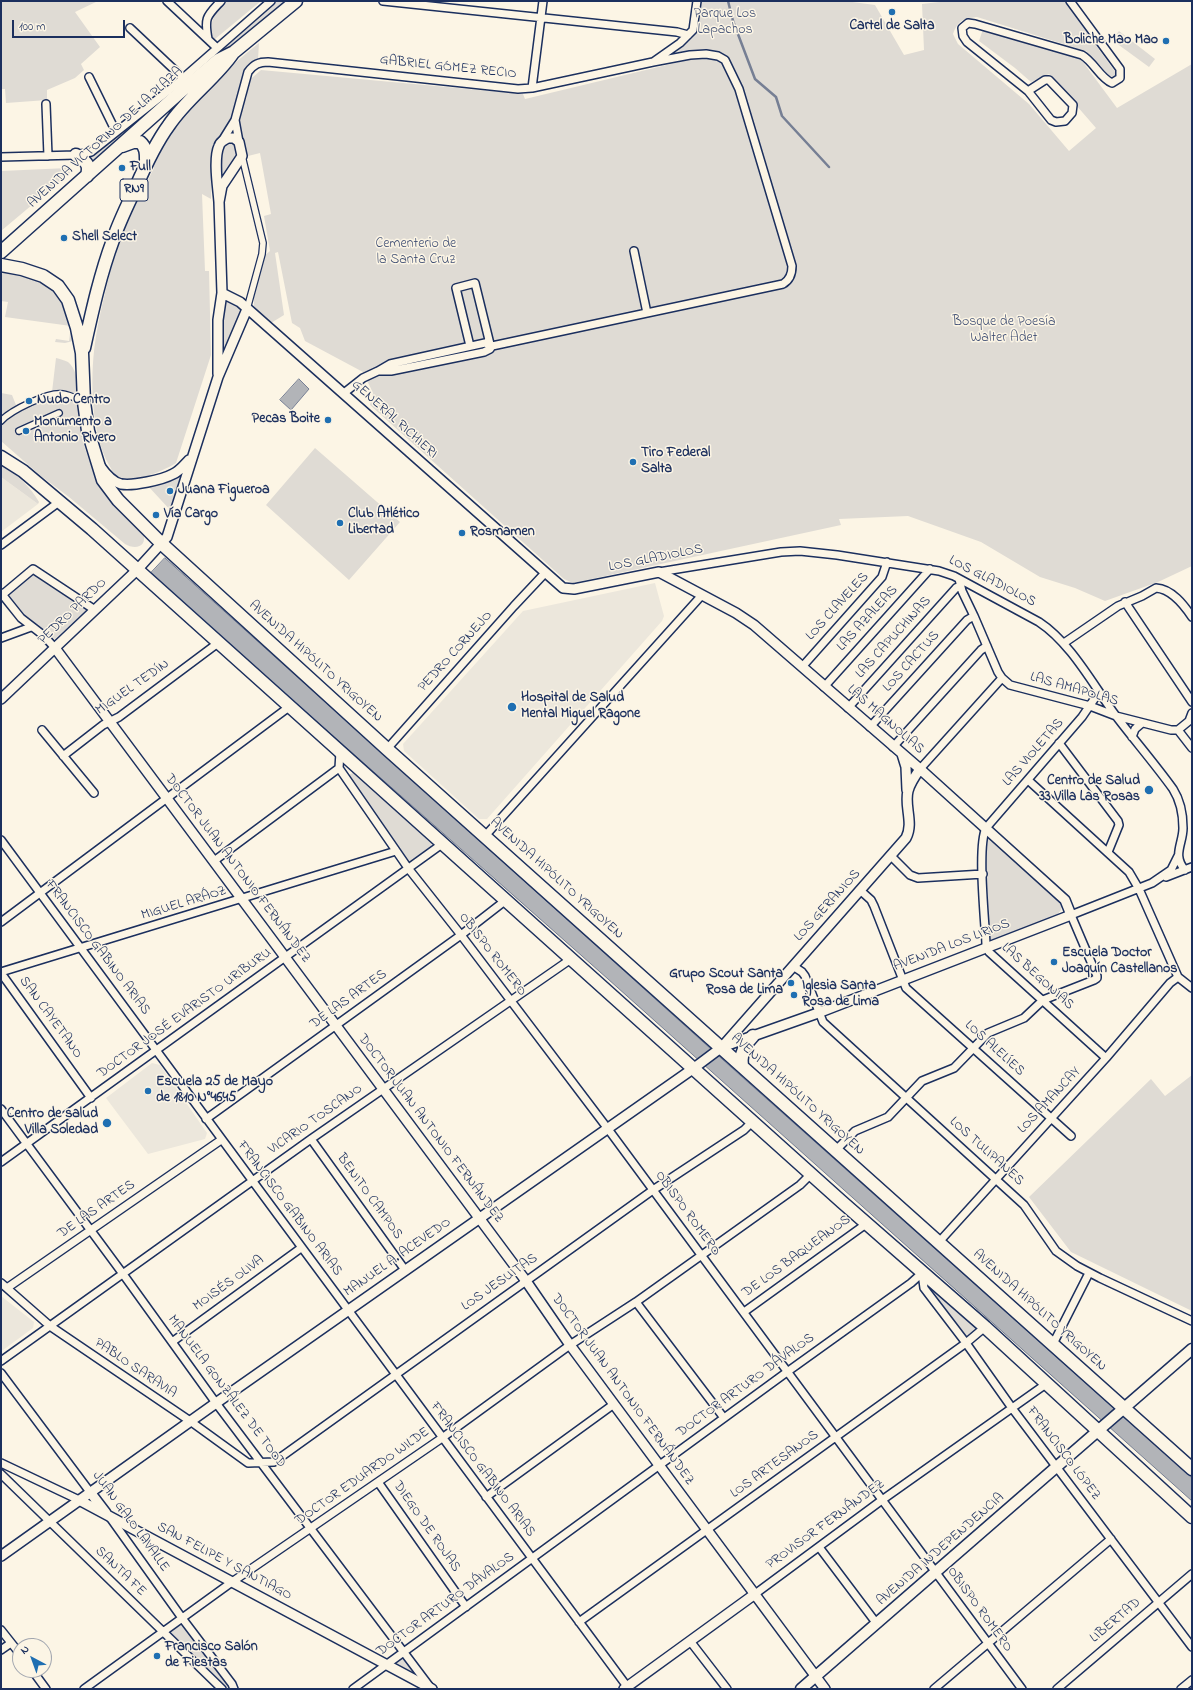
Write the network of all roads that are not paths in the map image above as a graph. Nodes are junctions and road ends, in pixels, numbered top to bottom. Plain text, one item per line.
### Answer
1 (167, 1) edge
2 (221, 1) edge
3 (271, 1) edge
4 (296, 1) edge
5 (383, 1) edge
6 (543, 1) edge
7 (697, 1) edge
8 (1070, 1) edge
9 (541, 18) junction
10 (130, 28) dead end
11 (688, 35) junction
12 (208, 39) junction
13 (216, 47) junction
14 (234, 52) junction
15 (653, 62) junction
16 (89, 77) dead end
17 (183, 78) junction
18 (532, 88) junction
19 (1028, 91) junction
20 (46, 104) dead end
21 (235, 120) junction
22 (116, 132) junction
23 (239, 142) junction
24 (218, 146) junction
25 (118, 148) junction
26 (76, 155) junction
27 (48, 156) junction
28 (242, 156) junction
29 (1, 157) edge
30 (146, 164) junction
31 (87, 176) junction
32 (219, 202) junction
33 (634, 251) dead end
34 (1, 252) edge
35 (1, 265) edge
36 (222, 293) junction
37 (247, 309) junction
38 (647, 313) junction
39 (491, 345) junction
40 (470, 346) junction
41 (82, 353) junction
42 (378, 371) junction
43 (218, 377) junction
44 (344, 393) junction
45 (84, 402) junction
46 (59, 413) dead end
47 (1, 421) edge
48 (19, 431) dead end
49 (1, 457) edge
50 (192, 458) junction
51 (96, 460) junction
52 (59, 502) junction
53 (162, 544) junction
54 (1, 545) edge
55 (887, 562) junction
56 (930, 569) junction
57 (137, 570) junction
58 (659, 572) junction
59 (545, 573) junction
60 (959, 582) junction
61 (2, 594) edge
62 (702, 595) junction
63 (1125, 602) junction
64 (95, 610) junction
65 (974, 616) junction
66 (1192, 617) edge
67 (31, 627) junction
68 (1, 638) edge
69 (1064, 643) junction
70 (218, 644) junction
71 (987, 646) junction
72 (55, 648) junction
73 (802, 667) junction
74 (1002, 678) junction
75 (824, 687) junction
76 (1099, 692) junction
77 (1, 699) edge
78 (1192, 702) edge
79 (1090, 706) junction
80 (290, 707) junction
81 (848, 708) junction
82 (1192, 713) edge
83 (1116, 716) junction
84 (110, 722) junction
85 (1142, 723) junction
86 (870, 727) junction
87 (42, 730) dead end
88 (1178, 730) junction
89 (1132, 737) junction
90 (1060, 743) junction
91 (893, 747) junction
92 (388, 748) junction
93 (1192, 748) edge
94 (340, 752) junction
95 (902, 754) junction
96 (63, 756) junction
97 (339, 768) junction
98 (920, 769) junction
99 (1028, 780) junction
100 (908, 792) junction
101 (94, 793) dead end
102 (167, 798) junction
103 (986, 828) junction
104 (485, 836) junction
105 (1, 840) edge
106 (442, 844) junction
107 (396, 851) junction
108 (1108, 852) junction
109 (1178, 854) junction
110 (891, 856) junction
111 (214, 861) junction
112 (408, 868) junction
113 (1188, 868) edge
114 (982, 874) junction
115 (1158, 880) junction
116 (1139, 889) junction
117 (861, 891) junction
118 (40, 893) junction
119 (242, 900) junction
120 (506, 900) junction
121 (1071, 915) junction
122 (1, 922) edge
123 (462, 935) junction
124 (987, 947) junction
125 (82, 948) junction
126 (285, 958) junction
127 (571, 960) junction
128 (793, 966) junction
129 (1, 972) edge
130 (1178, 977) junction
131 (902, 980) junction
132 (1192, 988) edge
133 (1043, 1000) junction
134 (512, 1001) junction
135 (818, 1013) junction
136 (336, 1026) junction
137 (753, 1036) junction
138 (722, 1046) junction
139 (974, 1049) junction
140 (157, 1050) junction
141 (1106, 1058) junction
142 (742, 1065) junction
143 (694, 1068) junction
144 (383, 1089) junction
145 (91, 1098) junction
146 (906, 1098) junction
147 (1, 1109) edge
148 (206, 1118) junction
149 (1051, 1118) junction
150 (753, 1121) junction
151 (608, 1129) junction
152 (1072, 1136) dead end
153 (311, 1139) junction
154 (221, 1140) junction
155 (26, 1144) junction
156 (836, 1150) junction
157 (1, 1162) edge
158 (811, 1174) junction
159 (996, 1179) junction
160 (252, 1182) junction
161 (653, 1190) junction
162 (479, 1218) junction
163 (866, 1224) junction
164 (91, 1230) junction
165 (939, 1242) junction
166 (301, 1248) junction
167 (701, 1256) junction
168 (405, 1270) junction
169 (922, 1273) junction
170 (1089, 1273) junction
171 (123, 1274) junction
172 (526, 1281) junction
173 (1, 1283) edge
174 (7, 1288) junction
175 (636, 1302) junction
176 (348, 1311) junction
177 (744, 1312) junction
178 (1192, 1321) edge
179 (50, 1326) junction
180 (985, 1327) junction
181 (172, 1342) junction
182 (966, 1343) junction
183 (1053, 1344) junction
184 (570, 1345) junction
185 (1192, 1349) edge
186 (1, 1362) edge
187 (787, 1372) junction
188 (1, 1373) edge
189 (395, 1374) junction
190 (1046, 1384) junction
191 (216, 1402) junction
192 (614, 1404) junction
193 (1124, 1407) junction
194 (1012, 1408) junction
195 (724, 1418) junction
196 (190, 1421) junction
197 (1098, 1430) junction
198 (835, 1437) junction
199 (442, 1438) junction
200 (262, 1462) junction
201 (1, 1463) edge
202 (660, 1465) junction
203 (1056, 1468) junction
204 (1192, 1468) edge
205 (1, 1474) edge
206 (378, 1482) junction
207 (90, 1492) junction
208 (486, 1497) junction
209 (79, 1500) junction
210 (882, 1500) junction
211 (109, 1516) junction
212 (1192, 1517) edge
213 (49, 1521) junction
214 (311, 1528) junction
215 (708, 1530) junction
216 (1111, 1538) junction
217 (819, 1547) junction
218 (1, 1556) edge
219 (532, 1558) junction
220 (936, 1572) junction
221 (1192, 1574) edge
222 (232, 1582) junction
223 (755, 1594) junction
224 (1158, 1602) junction
225 (466, 1607) junction
226 (182, 1618) junction
227 (579, 1622) junction
228 (877, 1624) junction
229 (1, 1630) edge
230 (163, 1632) junction
231 (690, 1641) junction
232 (11, 1643) joint
233 (988, 1643) junction
234 (1192, 1647) edge
235 (1, 1650) edge
236 (404, 1652) junction
237 (386, 1665) junction
238 (816, 1677) junction
239 (38, 1678) edge
240 (1192, 1680) edge
241 (627, 1688) edge
242 (46, 1689) edge
243 (84, 1689) edge
244 (222, 1689) edge
245 (234, 1689) edge
246 (353, 1689) edge
247 (431, 1689) edge
248 (727, 1689) edge
249 (801, 1689) edge
250 (825, 1689) edge
251 (934, 1689) edge
252 (1022, 1689) edge
253 (1056, 1689) edge
254 (1181, 1689) edge

1 - 12 street
2 - 12 street
3 - 13 street
4 - 14 highway, AVENIDA VICTORINO DE LA PLAZA / RN9
5 - 9 street
6 - 9 street
7 - 11 street
8 - 19 street
9 - 11 street
9 - 18 street
10 - 17 street
11 - 15 street, GABRIEL GÓMEZ RECIO
12 - 13 street
13 - 17 street
14 - 25 highway, AVENIDA VICTORINO DE LA PLAZA / RN9
14 - 30 highway, AVENIDA VICTORINO DE LA PLAZA / RN9
15 - 18 street, GABRIEL GÓMEZ RECIO
15 - 38 street
16 - 22 street
17 - 22 street
18 - 21 street, GABRIEL GÓMEZ RECIO
19 - 19 street
20 - 27 street
21 - 23 street, GABRIEL GÓMEZ RECIO
21 - 24 street, GABRIEL GÓMEZ RECIO
22 - 26 street
23 - 24 street
23 - 28 street
24 - 32 street
25 - 30 highway
25 - 31 highway, AVENIDA VICTORINO DE LA PLAZA / RN9
26 - 27 street
26 - 31 highway
27 - 29 street
28 - 32 street
28 - 37 street
30 - 41 highway, AVENIDA VICTORINO DE LA PLAZA / RN9
31 - 34 highway, AVENIDA VICTORINO DE LA PLAZA / RN9
32 - 36 street
33 - 38 street
35 - 41 highway, AVENIDA HIPÓLITO YRIGOYEN
36 - 37 street, GENERAL RICHIERI
36 - 43 street
37 - 43 street
37 - 44 street, GENERAL RICHIERI
38 - 39 street
39 - 40 street
39 - 40 street
39 - 42 street
40 - 42 street
41 - 45 highway, AVENIDA HIPÓLITO YRIGOYEN
42 - 44 street
43 - 50 street, PEDRO PARDO
44 - 59 street, GENERAL RICHIERI
45 - 47 street
45 - 51 highway, AVENIDA HIPÓLITO YRIGOYEN
46 - 48 street
49 - 52 highway
50 - 51 street
50 - 53 street, PEDRO PARDO
51 - 53 highway, AVENIDA HIPÓLITO YRIGOYEN
52 - 54 street
52 - 57 highway
53 - 57 street, PEDRO PARDO
53 - 92 highway, AVENIDA HIPÓLITO YRIGOYEN
55 - 56 street, LOS GLADIOLOS
55 - 58 street, LOS GLADIOLOS
55 - 73 street, LOS CLAVELES
56 - 60 street, LOS GLADIOLOS
56 - 75 street, LAS AZALEAS
57 - 64 street, PEDRO PARDO
57 - 70 highway
58 - 59 street, LOS GLADIOLOS
58 - 62 street, LAS MAGNOLIAS
59 - 92 street, PEDRO CORNEJO
60 - 65 street
60 - 69 street, LOS GLADIOLOS
60 - 81 street, LAS CAPUCHINAS
61 - 64 street, DOCTOR JUAN ANTONIO FERNÁNDEZ
61 - 67 street, DOCTOR JUAN ANTONIO FERNÁNDEZ
62 - 73 street, LAS MAGNOLIAS
62 - 104 street
63 - 66 street
63 - 69 street
63 - 78 street
64 - 72 street, PEDRO PARDO
65 - 71 street
65 - 86 street, LOS CACTUS
67 - 68 street
67 - 72 street, DOCTOR JUAN ANTONIO FERNÁNDEZ
69 - 76 street, LOS GLADIOLOS
70 - 80 highway
70 - 84 street, MIGUEL TEDÍN
71 - 74 street
71 - 91 street
72 - 77 street, PEDRO PARDO
72 - 84 street, DOCTOR JUAN ANTONIO FERNÁNDEZ
73 - 75 street, LAS MAGNOLIAS
74 - 79 street, LAS AMAPOLAS
74 - 98 street
75 - 81 street, LAS MAGNOLIAS
76 - 79 street, LAS VIOLETAS
76 - 83 street, LOS GLADIOLOS
79 - 83 street, LAS AMAPOLAS
79 - 90 street, LAS VIOLETAS
80 - 94 highway
80 - 102 street
81 - 86 street, LAS MAGNOLIAS
82 - 88 street
83 - 85 street, LAS AMAPOLAS
83 - 89 street, LOS GLADIOLOS
84 - 96 street, MIGUEL TEDÍN
84 - 102 street, DOCTOR JUAN ANTONIO FERNÁNDEZ
85 - 88 street, LAS AMAPOLAS
85 - 89 street
86 - 91 street, LAS MAGNOLIAS
87 - 96 street
88 - 93 street
89 - 109 street, LOS GLADIOLOS
90 - 99 street, LAS VIOLETAS
90 - 108 street
91 - 95 street, LAS MAGNOLIAS
92 - 104 highway, AVENIDA HIPÓLITO YRIGOYEN
94 - 97 street
94 - 106 highway
95 - 98 street, LAS MAGNOLIAS
95 - 100 street
96 - 101 street
97 - 107 street, OBISPO ROMERO
97 - 111 street
98 - 100 street, LOS GERANIOS
98 - 103 street, LAS MAGNOLIAS
99 - 103 street, LAS VIOLETAS
99 - 108 street
100 - 110 street, LOS GERANIOS
102 - 111 street, DOCTOR JUAN ANTONIO FERNÁNDEZ
102 - 118 street
103 - 114 street, LAS BEGONIAS
103 - 121 street, LAS MAGNOLIAS
104 - 138 highway, AVENIDA HIPÓLITO YRIGOYEN
105 - 118 street, FRANCISCO GABINO ARIAS
106 - 112 street, DOCTOR JOSÉ EVARISTO URIBURU
106 - 120 highway
107 - 112 street, OBISPO ROMERO
107 - 119 street, MIGUEL ARÁOZ
108 - 116 street
109 - 113 street
109 - 115 street, AVENIDA LOS LIRIOS
110 - 114 street
110 - 117 street, LOS GERANIOS
111 - 119 street, DOCTOR JUAN ANTONIO FERNÁNDEZ
112 - 123 street, OBISPO ROMERO
112 - 126 street, DOCTOR JOSÉ EVARISTO URIBURU
113 - 115 street
114 - 124 street, LAS BEGONIAS
115 - 116 street, AVENIDA LOS LIRIOS
116 - 121 street, AVENIDA LOS LIRIOS
116 - 130 street
117 - 128 street, LOS GERANIOS
117 - 131 street, LOS ALELÍES
118 - 122 street
118 - 125 street, FRANCISCO GABINO ARIAS
119 - 125 street, MIGUEL ARÁOZ
119 - 126 street, DOCTOR JUAN ANTONIO FERNÁNDEZ
120 - 123 street, DE LAS ARTES
120 - 127 highway
121 - 124 street, AVENIDA LOS LIRIOS
121 - 133 street
123 - 134 street, OBISPO ROMERO
123 - 136 street, DE LAS ARTES
124 - 131 street, AVENIDA LOS LIRIOS
124 - 133 street, LAS BEGONIAS
125 - 129 street, MIGUEL ARÁOZ
125 - 140 street, FRANCISCO GABINO ARIAS
126 - 136 street, DOCTOR JUAN ANTONIO FERNÁNDEZ
126 - 140 street, DOCTOR JOSÉ EVARISTO URIBURU
127 - 134 street, VICARIO TOSCANO
127 - 143 highway
128 - 135 street, LOS TULIPANES
128 - 138 street, LOS GERANIOS
129 - 145 street, SAN CAYETANO
130 - 132 street
130 - 141 street, LOS AMANCAY
131 - 135 street, AVENIDA LOS LIRIOS
131 - 139 street, LOS ALELÍES
133 - 139 street
133 - 141 street, LAS BEGONIAS
134 - 144 street, VICARIO TOSCANO
134 - 151 street, OBISPO ROMERO
135 - 137 street, AVENIDA LOS LIRIOS
135 - 146 street, LOS TULIPANES
136 - 144 street, DOCTOR JUAN ANTONIO FERNÁNDEZ
136 - 148 street, DE LAS ARTES
137 - 138 street, AVENIDA LOS LIRIOS
137 - 142 highway
138 - 142 highway, AVENIDA HIPÓLITO YRIGOYEN
138 - 143 street, MANUEL A. ACEVEDO
139 - 146 street
139 - 149 street, LOS ALELÍES
140 - 145 street, DOCTOR JOSÉ EVARISTO URIBURU
140 - 148 street, FRANCISCO GABINO ARIAS
141 - 149 street, LOS AMANCAY
142 - 156 highway, AVENIDA HIPÓLITO YRIGOYEN
143 - 150 highway
143 - 151 street, MANUEL A. ACEVEDO
144 - 153 street, VICARIO TOSCANO
144 - 162 street, DOCTOR JUAN ANTONIO FERNÁNDEZ
145 - 155 street, DOCTOR JOSÉ EVARISTO URIBURU
146 - 156 street
146 - 159 street, LOS TULIPANES
147 - 155 street, MANUELA GONZÁLEZ DE TOOD
148 - 154 street, FRANCISCO GABINO ARIAS
149 - 152 street, LOS ALELÍES
149 - 159 street, LOS AMANCAY
150 - 158 highway
150 - 161 street, LOS JESUITAS
151 - 161 street, OBISPO ROMERO
151 - 162 street, MANUEL A. ACEVEDO
153 - 160 street, VICARIO TOSCANO
153 - 168 street, BENITO CAMPOS
154 - 160 street, FRANCISCO GABINO ARIAS
154 - 164 street, DE LAS ARTES
155 - 157 street, DOCTOR JOSÉ EVARISTO URIBURU
155 - 164 street, MANUELA GONZÁLEZ DE TOOD
156 - 165 highway, AVENIDA HIPÓLITO YRIGOYEN
158 - 163 highway
158 - 167 street, DOCTOR EDUARDO WILDE
159 - 165 street, LOS AMANCAY
159 - 170 street, LOS TULIPANES
160 - 166 street, FRANCISCO GABINO ARIAS
160 - 171 street, VICARIO TOSCANO
161 - 167 street, OBISPO ROMERO
161 - 172 street, LOS JESUITAS
162 - 168 street, MANUEL A. ACEVEDO
162 - 172 street, DOCTOR JUAN ANTONIO FERNÁNDEZ
163 - 169 highway
163 - 177 street, DE LOS BAQUEANOS
164 - 171 street, MANUELA GONZÁLEZ DE TOOD
164 - 174 street, DE LAS ARTES
165 - 183 highway, AVENIDA HIPÓLITO YRIGOYEN
166 - 176 street, FRANCISCO GABINO ARIAS
166 - 181 street, MOISÉS OLIVA
167 - 175 street, DOCTOR EDUARDO WILDE
167 - 177 street, OBISPO ROMERO
168 - 176 street, MANUEL A. ACEVEDO
169 - 180 highway
169 - 182 street, FRANCISCO LÓPEZ
169 - 187 street, DOCTOR ARTURO DÁVALOS
170 - 178 street, LOS TULIPANES
170 - 183 street
171 - 179 street, VICARIO TOSCANO
171 - 181 street, MANUELA GONZÁLEZ DE TOOD
172 - 184 street, DOCTOR JUAN ANTONIO FERNÁNDEZ
172 - 189 street, LOS JESUITAS
173 - 174 street, PABLO SARAVIA
174 - 179 street, PABLO SARAVIA
175 - 184 street, DOCTOR EDUARDO WILDE
175 - 195 street
176 - 189 street, FRANCISCO GABINO ARIAS
176 - 191 street, MANUEL A. ACEVEDO
177 - 187 street, OBISPO ROMERO
179 - 186 street, VICARIO TOSCANO
179 - 196 street, PABLO SARAVIA
180 - 182 street, LOS ARTESANOS
180 - 190 highway
181 - 191 street, MANUELA GONZÁLEZ DE TOOD
182 - 194 street, FRANCISCO LÓPEZ
182 - 198 street, LOS ARTESANOS
183 - 193 highway, AVENIDA HIPÓLITO YRIGOYEN
184 - 192 street, DOCTOR JUAN ANTONIO FERNÁNDEZ
184 - 199 street, DOCTOR EDUARDO WILDE
185 - 193 main road, AVENIDA INDEPENDENCIA
187 - 195 street, DOCTOR ARTURO DÁVALOS
187 - 198 street, OBISPO ROMERO
188 - 207 street, JUAN GALO LAVALLE
189 - 199 street, FRANCISCO GABINO ARIAS
189 - 200 street, LOS JESUITAS
190 - 194 street, PROVISOR FERNÁNDEZ
190 - 197 highway
191 - 196 street, MANUEL A. ACEVEDO
191 - 200 street, MANUELA GONZÁLEZ DE TOOD
192 - 202 street, DOCTOR JUAN ANTONIO FERNÁNDEZ
192 - 208 street
193 - 197 main road, AVENIDA INDEPENDENCIA
193 - 204 highway, AVENIDA HIPÓLITO YRIGOYEN
194 - 203 street, FRANCISCO LÓPEZ
194 - 210 street, PROVISOR FERNÁNDEZ
195 - 202 street, DOCTOR ARTURO DÁVALOS
196 - 200 street, PABLO SARAVIA
196 - 207 street, MANUEL A. ACEVEDO
197 - 203 main road, AVENIDA INDEPENDENCIA
197 - 212 highway
198 - 210 street, OBISPO ROMERO
198 - 215 street, LOS ARTESANOS
199 - 206 street, DOCTOR EDUARDO WILDE
199 - 208 street, FRANCISCO GABINO ARIAS
200 - 214 street, MANUELA GONZÁLEZ DE TOOD
201 - 209 street, SAN FELIPE Y SANTIAGO
202 - 215 street, DOCTOR JUAN ANTONIO FERNÁNDEZ
202 - 219 street, DOCTOR ARTURO DÁVALOS
203 - 216 street, FRANCISCO LÓPEZ
203 - 220 main road, AVENIDA INDEPENDENCIA
205 - 213 street, SANTA FE
206 - 214 street, DOCTOR EDUARDO WILDE
206 - 225 street, DIEGO DE ROJAS
207 - 209 street, MANUEL A. ACEVEDO
207 - 211 street, JUAN GALO LAVALLE
208 - 219 street, FRANCISCO GABINO ARIAS
209 - 211 street, SAN FELIPE Y SANTIAGO
209 - 213 street, MANUEL A. ACEVEDO
210 - 217 street, PROVISOR FERNÁNDEZ
210 - 220 street, OBISPO ROMERO
211 - 222 street, SAN FELIPE Y SANTIAGO
211 - 226 street, JUAN GALO LAVALLE
213 - 218 street, MANUEL A. ACEVEDO
213 - 230 street, SANTA FE
214 - 222 street, DOCTOR EDUARDO WILDE
214 - 236 street, MANUELA GONZÁLEZ DE TOOD
215 - 223 street, DOCTOR JUAN ANTONIO FERNÁNDEZ
215 - 227 street, LOS ARTESANOS
216 - 224 street, FRANCISCO LÓPEZ
216 - 233 street
217 - 223 street, PROVISOR FERNÁNDEZ
217 - 228 street
219 - 225 street, DOCTOR ARTURO DÁVALOS
219 - 227 street, FRANCISCO GABINO ARIAS
220 - 228 main road, AVENIDA INDEPENDENCIA
220 - 233 street, OBISPO ROMERO
221 - 224 street, LIBERTAD
222 - 226 street, DOCTOR EDUARDO WILDE
222 - 237 street, SAN FELIPE Y SANTIAGO
223 - 231 street, PROVISOR FERNÁNDEZ
223 - 238 street, DOCTOR JUAN ANTONIO FERNÁNDEZ
224 - 234 street, FRANCISCO LÓPEZ
224 - 253 street, LIBERTAD
225 - 236 street, DOCTOR ARTURO DÁVALOS
226 - 230 street, DOCTOR EDUARDO WILDE
226 - 245 street, JUAN GALO LAVALLE
227 - 241 street, FRANCISCO GABINO ARIAS
228 - 238 main road, AVENIDA INDEPENDENCIA
229 - 232 street
230 - 243 street, DOCTOR EDUARDO WILDE
230 - 244 street, SANTA FE
231 - 241 street, PROVISOR FERNÁNDEZ
231 - 248 street
232 - 235 street
233 - 251 street
233 - 252 street, OBISPO ROMERO
236 - 237 street, DOCTOR ARTURO DÁVALOS
236 - 247 street, MANUELA GONZÁLEZ DE TOOD
237 - 246 street, DOCTOR ARTURO DÁVALOS
237 - 247 street, SAN FELIPE Y SANTIAGO
238 - 249 main road, AVENIDA INDEPENDENCIA
238 - 250 street, DOCTOR JUAN ANTONIO FERNÁNDEZ
239 - 242 street
240 - 254 street

